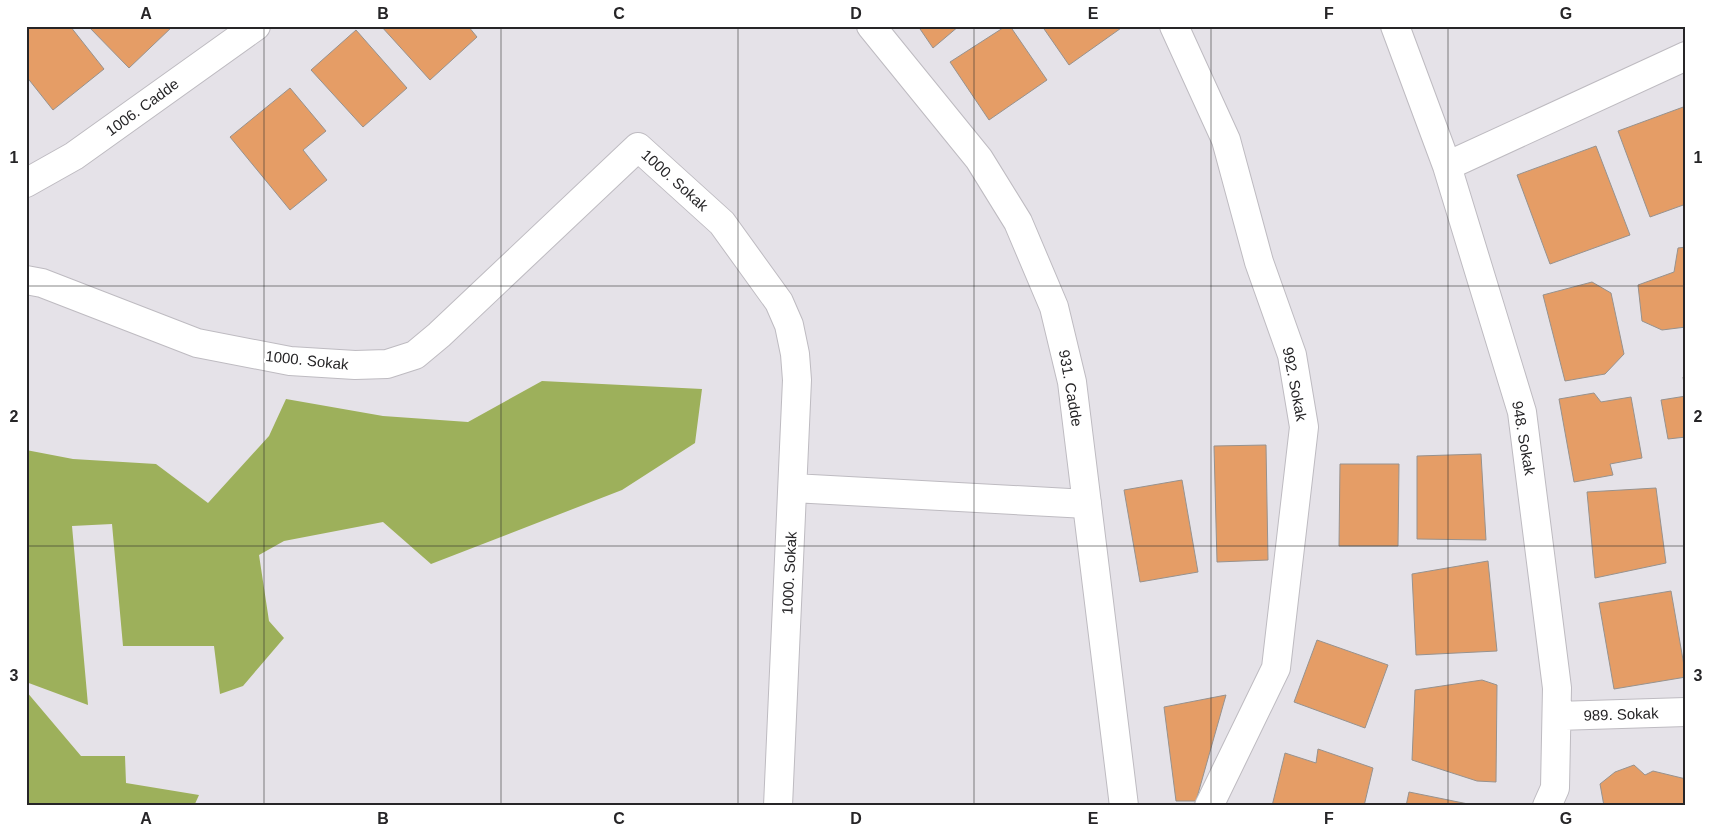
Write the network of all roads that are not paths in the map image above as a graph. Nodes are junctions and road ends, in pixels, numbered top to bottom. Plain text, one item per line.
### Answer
1 (256, 26) edge
2 (871, 26) edge
3 (1174, 26) edge
4 (1395, 26) edge
5 (1686, 56) edge
6 (1447, 166) junction
7 (26, 184) edge
8 (26, 280) edge
9 (793, 488) junction
10 (1087, 504) junction
11 (1686, 712) edge
12 (1557, 716) junction
13 (778, 806) edge
14 (1124, 806) edge
15 (1209, 806) edge
16 (1547, 806) edge

1 - 7 street, 1006. Cadde
2 - 10 street, 931. Cadde
3 - 15 street, 992. Sokak
4 - 6 street, 948. Sokak
5 - 6 street
6 - 12 street, 948. Sokak
8 - 9 street, 1000. Sokak
9 - 10 street
9 - 13 street, 1000. Sokak
10 - 14 street, 931. Cadde
11 - 12 street, 989. Sokak
12 - 16 street, 948. Sokak

